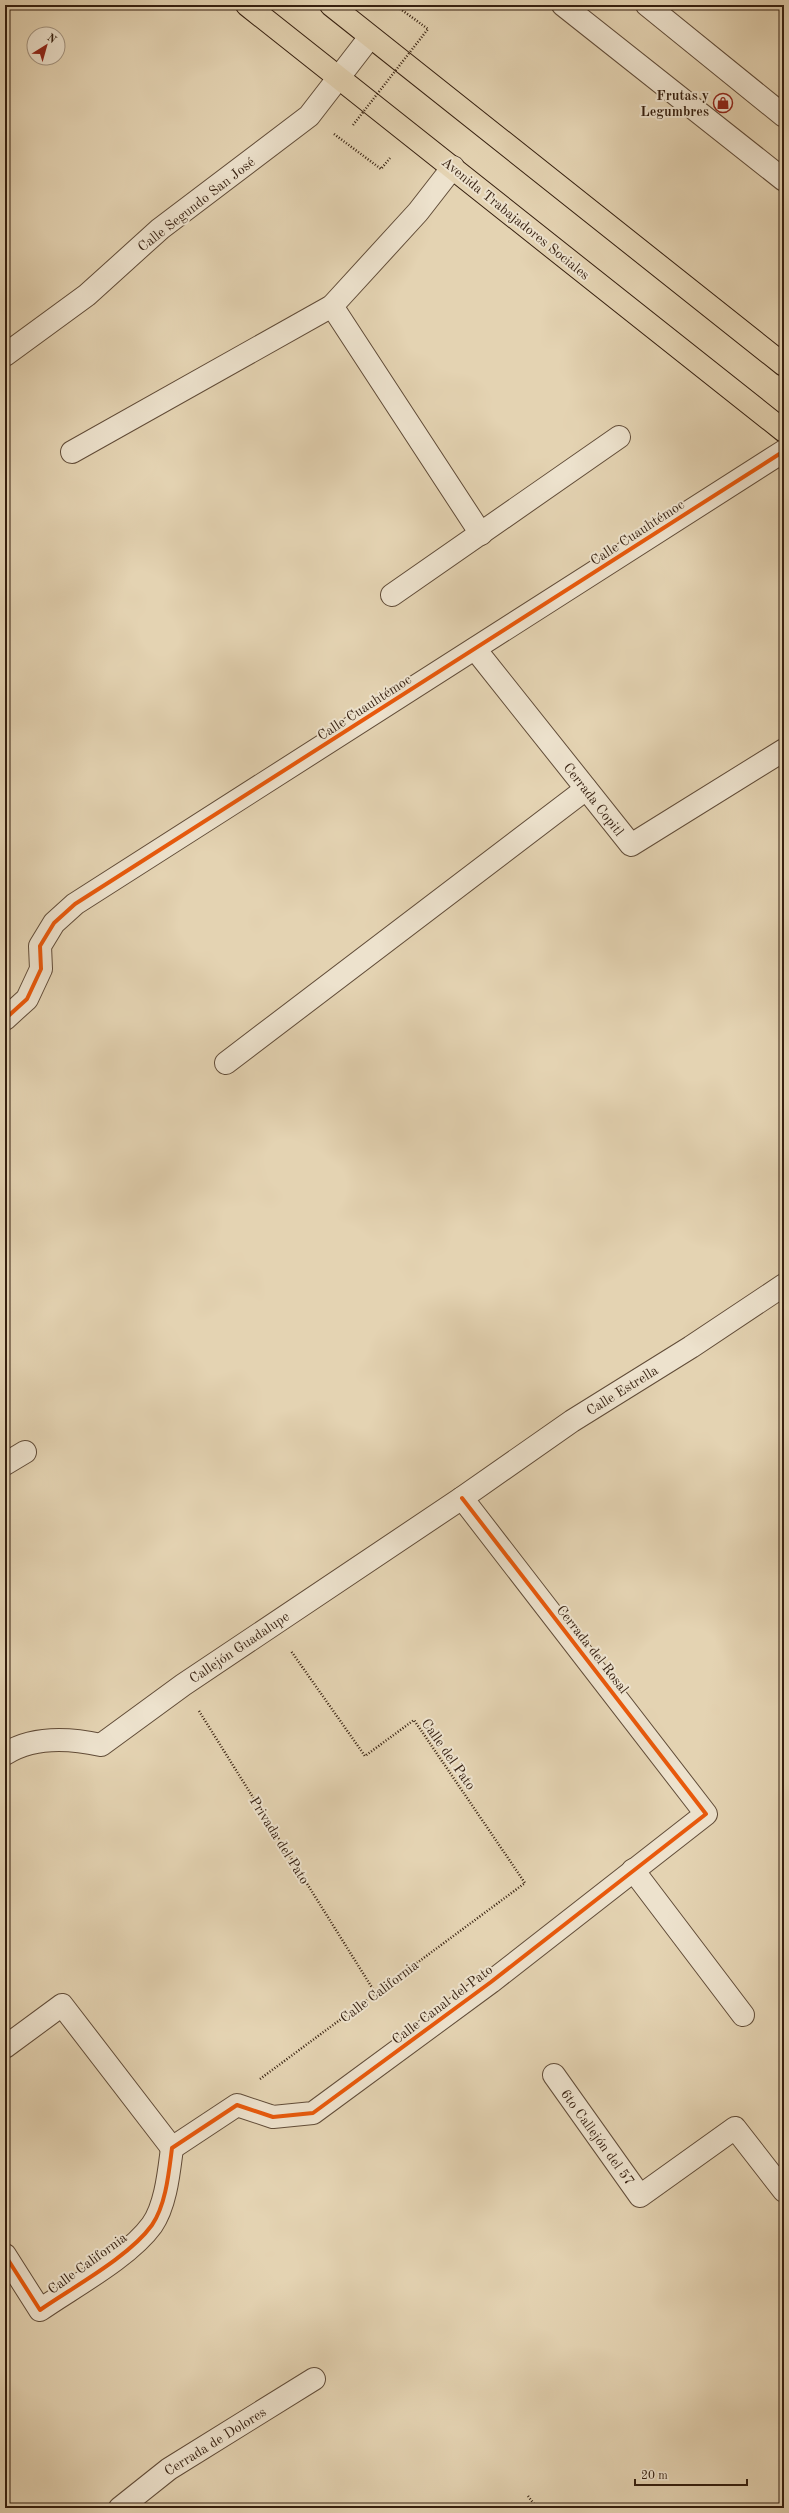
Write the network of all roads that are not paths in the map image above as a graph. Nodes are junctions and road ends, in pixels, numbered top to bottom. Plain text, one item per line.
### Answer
1 (247, 5) edge
2 (331, 5) edge
3 (563, 5) edge
4 (648, 5) edge
5 (370, 37) junction
6 (338, 77) junction
7 (784, 116) edge
8 (453, 167) junction
9 (784, 180) edge
10 (332, 306) junction
11 (5, 355) edge
12 (784, 365) edge
13 (784, 431) edge
14 (619, 437) dead end
15 (784, 451) edge
16 (72, 452) dead end
17 (481, 534) junction
18 (392, 595) dead end
19 (475, 649) junction
20 (784, 750) edge
21 (586, 789) junction
22 (5, 1019) edge
23 (226, 1063) dead end
24 (784, 1285) edge
25 (25, 1452) dead end
26 (5, 1464) edge
27 (462, 1498) junction
28 (5, 1754) edge
29 (706, 1814) joint
30 (633, 1870) junction
31 (743, 2015) dead end
32 (5, 2047) edge
33 (554, 2075) dead end
34 (172, 2148) junction
35 (784, 2191) edge
36 (5, 2255) edge
37 (314, 2379) dead end
38 (120, 2508) edge

1 - 6 main road, Avenida Trabajadores Sociales
2 - 5 main road
3 - 9 street
4 - 7 street
5 - 6 street, Calle Segundo San José
5 - 12 main road
6 - 8 main road, Avenida Trabajadores Sociales
6 - 11 street, Calle Segundo San José
8 - 10 street
8 - 13 main road, Avenida Trabajadores Sociales
10 - 16 street
10 - 17 street
14 - 17 street
15 - 19 street, Calle Cuauhtémoc
17 - 18 street
19 - 21 street, Cerrada Copitl
19 - 22 street, Calle Cuauhtémoc
20 - 21 street, Cerrada Copitl
21 - 23 street
24 - 27 street, Calle Estrella
25 - 26 street
27 - 28 street, Callejón Guadalupe
27 - 29 street, Cerrada del Rosal
29 - 30 street, Calle Canal del Pato
30 - 31 street
30 - 34 street, Calle Canal del Pato
32 - 34 street
33 - 35 street, 6to Callejón del 57
34 - 36 street, Calle California
37 - 38 street, Cerrada de Dolores

